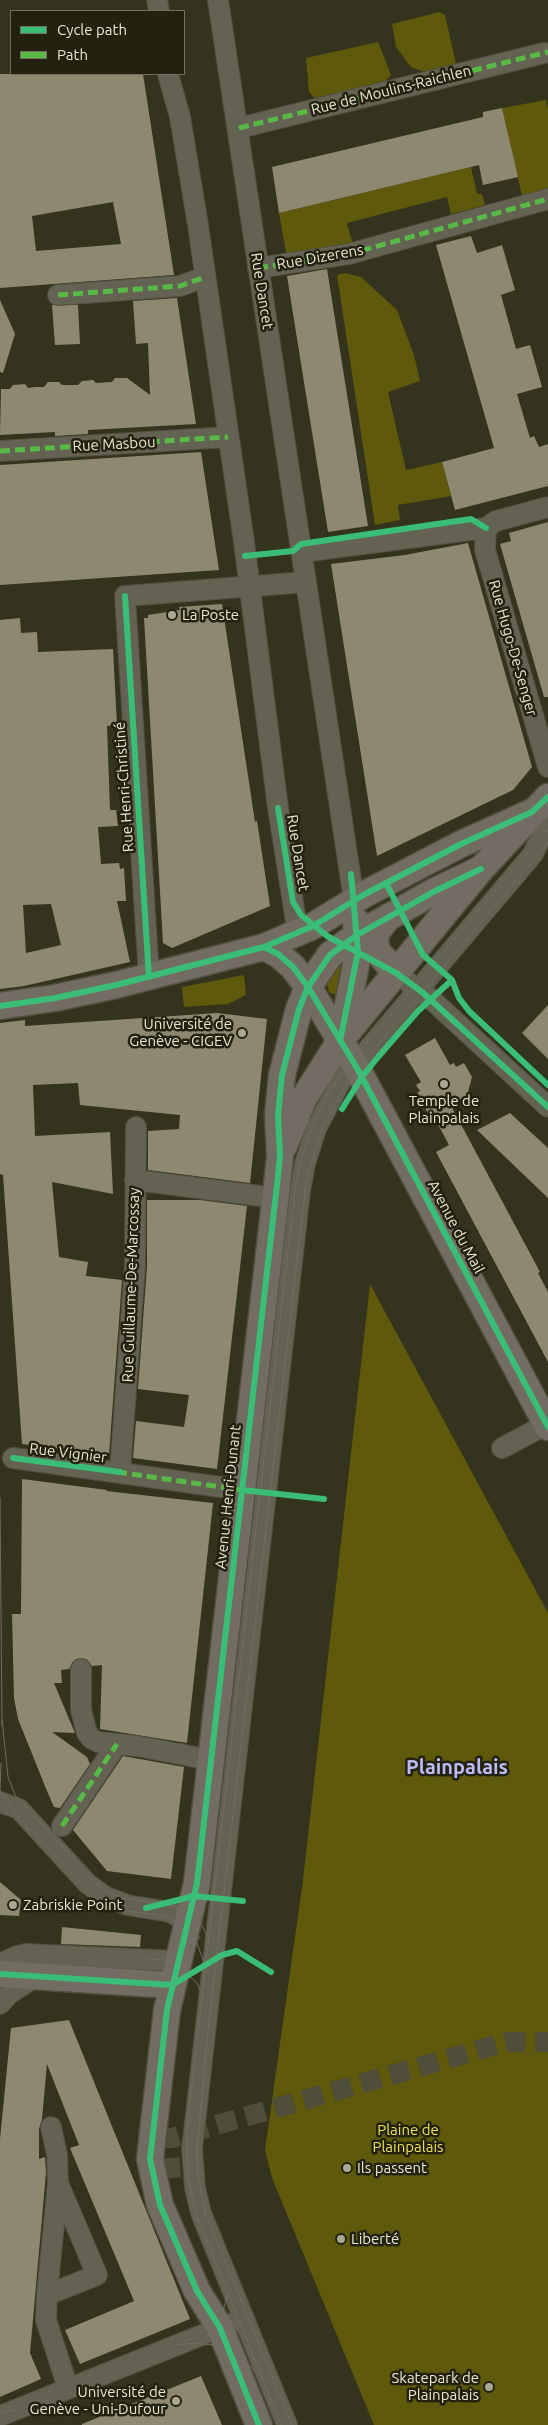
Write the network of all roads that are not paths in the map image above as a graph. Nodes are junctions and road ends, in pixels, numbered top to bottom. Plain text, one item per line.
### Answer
1 (218, 0) edge
2 (544, 53) dead end
3 (168, 75) edge
4 (238, 128) junction
5 (548, 199) edge
6 (258, 268) junction
7 (205, 277) junction
8 (58, 295) dead end
9 (228, 437) junction
10 (0, 451) edge
11 (548, 507) edge
12 (486, 528) junction
13 (302, 552) junction
14 (306, 582) junction
15 (249, 586) junction
16 (548, 767) edge
17 (543, 810) edge
18 (481, 869) junction
19 (354, 900) junction
20 (388, 917) junction
21 (305, 930) junction
22 (352, 944) junction
23 (264, 947) junction
24 (396, 973) junction
25 (148, 977) junction
26 (308, 987) junction
27 (425, 994) junction
28 (0, 1006) edge
29 (340, 1041) junction
30 (354, 1064) junction
31 (283, 1068) junction
32 (548, 1107) edge
33 (136, 1127) dead end
34 (280, 1156) junction
35 (135, 1180) junction
36 (276, 1198) junction
37 (547, 1425) edge
38 (502, 1448) dead end
39 (13, 1458) dead end
40 (120, 1472) junction
41 (242, 1490) junction
42 (81, 1668) dead end
43 (117, 1744) junction
44 (211, 1760) junction
45 (0, 1802) edge
46 (62, 1826) dead end
47 (188, 1922) junction
48 (0, 1964) edge
49 (175, 1973) junction
50 (0, 1974) edge
51 (36, 1977) junction
52 (0, 2004) edge
53 (51, 2127) dead end
54 (58, 2183) junction
55 (47, 2296) junction
56 (231, 2323) junction
57 (68, 2388) junction
58 (0, 2416) edge
59 (259, 2425) edge
60 (287, 2425) edge

1 - 4 street, Rue Dancet
2 - 4 street, Rue de Moulins-Raichlen
3 - 7 street, Rue Dancet
4 - 6 street, Rue Dancet
5 - 6 street, Rue Dizerens
6 - 13 street, Rue Dancet
7 - 8 street
7 - 9 street, Rue Dancet
9 - 10 street, Rue Masbou
9 - 15 street, Rue Dancet
11 - 12 street
12 - 13 street
12 - 16 street, Rue Hugo-De-Senger
13 - 14 street, Rue Dancet
14 - 15 street
14 - 19 street, Rue Dancet
15 - 21 street, Rue Dancet
15 - 25 street, Rue Henri-Christiné
17 - 18 main road
17 - 19 main road
17 - 27 street
18 - 20 main road, Avenue Henri-Dunant
18 - 24 main road
19 - 21 main road
19 - 22 main road
20 - 22 main road, Avenue Henri-Dunant
20 - 24 main road
21 - 22 main road
21 - 23 main road
21 - 26 main road
22 - 24 main road
22 - 26 main road, Avenue Henri-Dunant
22 - 29 main road
23 - 25 main road
23 - 26 main road
24 - 27 street
24 - 29 main road
25 - 28 main road
26 - 29 main road, Avenue du Mail
26 - 31 main road, Avenue Henri-Dunant
27 - 30 street
27 - 32 street
29 - 30 main road, Avenue du Mail
29 - 31 main road
29 - 34 main road, Avenue Henri-Dunant
30 - 37 main road, Avenue du Mail
30 - 56 street
31 - 34 main road, Avenue Henri-Dunant
33 - 35 street
34 - 36 main road, Avenue Henri-Dunant
35 - 36 street, Rue Guillaume-De-Marcossay
35 - 40 street, Rue Guillaume-De-Marcossay
36 - 41 main road, Avenue Henri-Dunant
37 - 38 street
39 - 40 street, Rue Vignier
40 - 41 street, Rue Vignier
41 - 44 main road, Avenue Henri-Dunant
42 - 43 street
43 - 44 street
43 - 46 street
44 - 47 main road, Avenue Henri-Dunant
45 - 47 street
47 - 49 main road, Avenue Henri-Dunant
48 - 49 street
49 - 51 main road
49 - 56 main road, Avenue Henri-Dunant
50 - 51 main road
51 - 52 street
53 - 54 street
54 - 55 street
54 - 55 street
55 - 57 street
56 - 57 street
56 - 59 main road, Avenue Henri-Dunant
56 - 60 street
57 - 58 street

